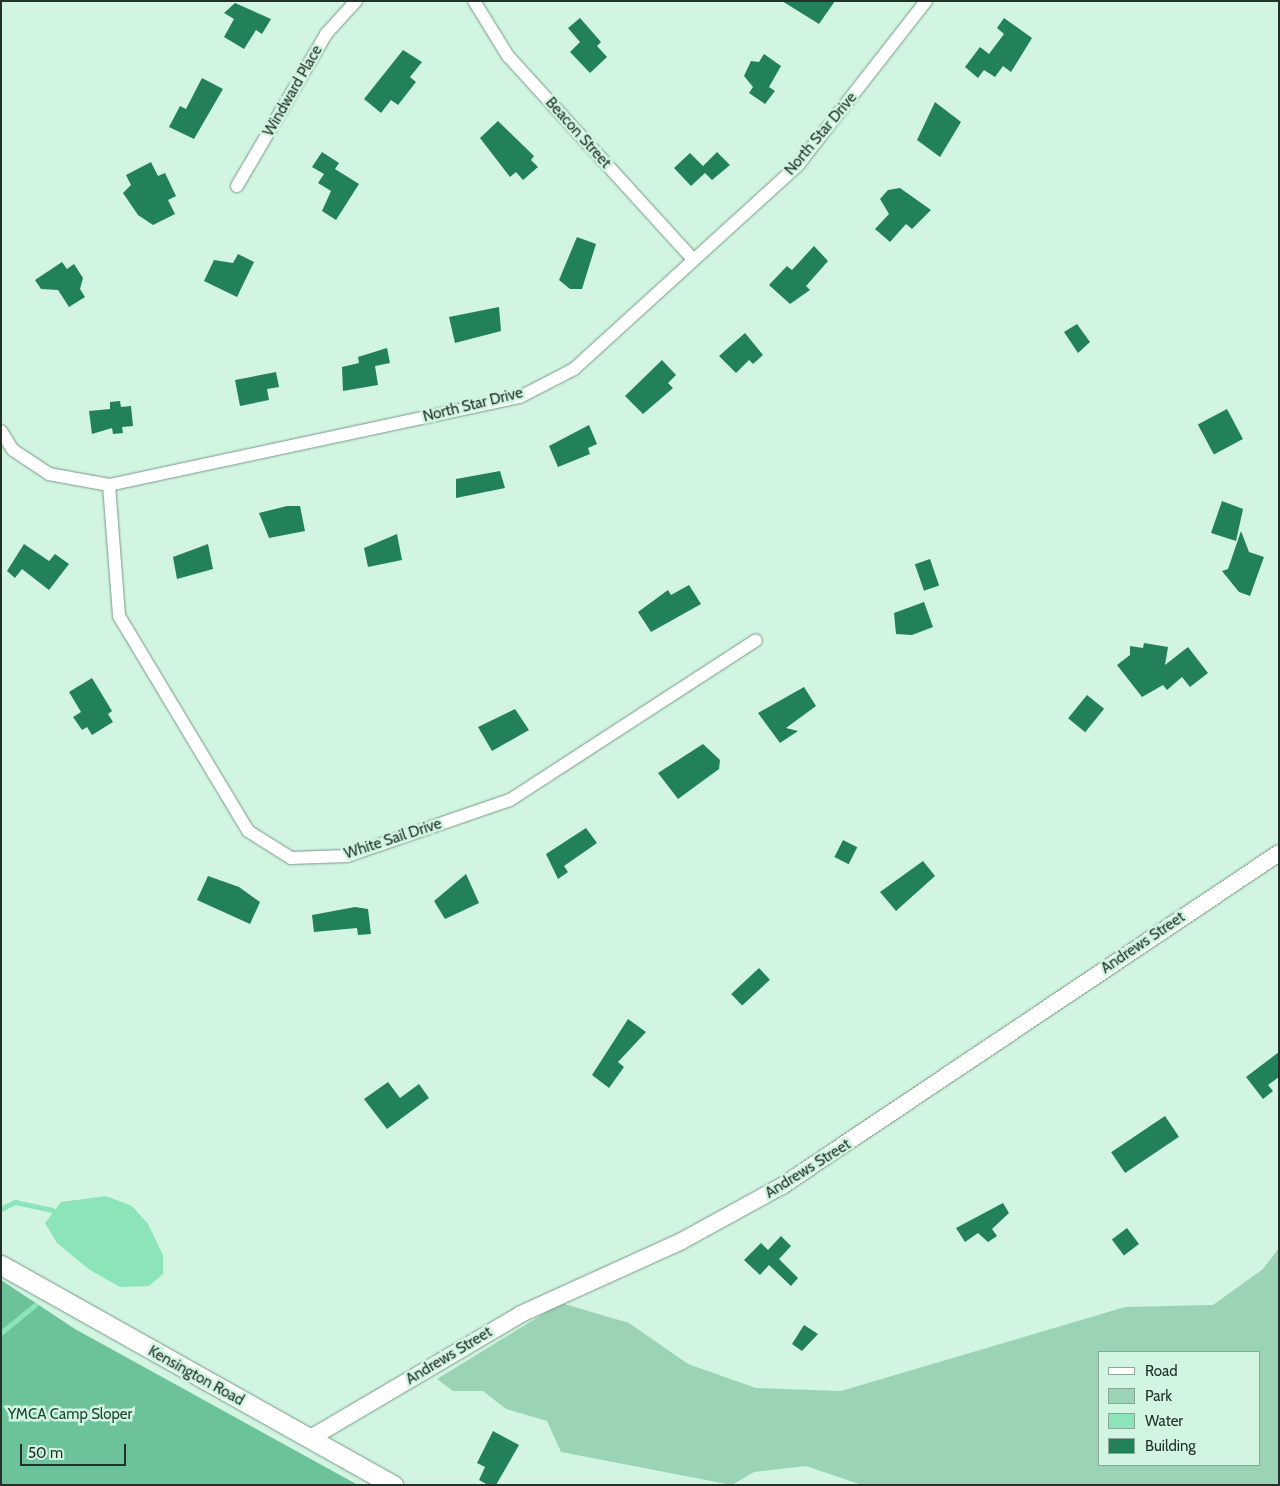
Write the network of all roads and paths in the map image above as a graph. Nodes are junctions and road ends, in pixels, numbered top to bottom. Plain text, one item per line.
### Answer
1 (356, 1) edge
2 (474, 1) edge
3 (926, 1) edge
4 (237, 186) dead end
5 (691, 258) junction
6 (1, 431) edge
7 (110, 485) junction
8 (756, 640) dead end
9 (1279, 853) edge
10 (1, 1266) edge
11 (309, 1439) junction
12 (393, 1485) edge

1 - 4 street, Windward Place
2 - 5 street, Beacon Street
3 - 5 street, North Star Drive
5 - 7 street, North Star Drive
6 - 7 street, North Star Drive
7 - 8 street, White Sail Drive
9 - 11 street, Andrews Street
10 - 11 main road, Kensington Road
11 - 12 main road, Kensington Road

